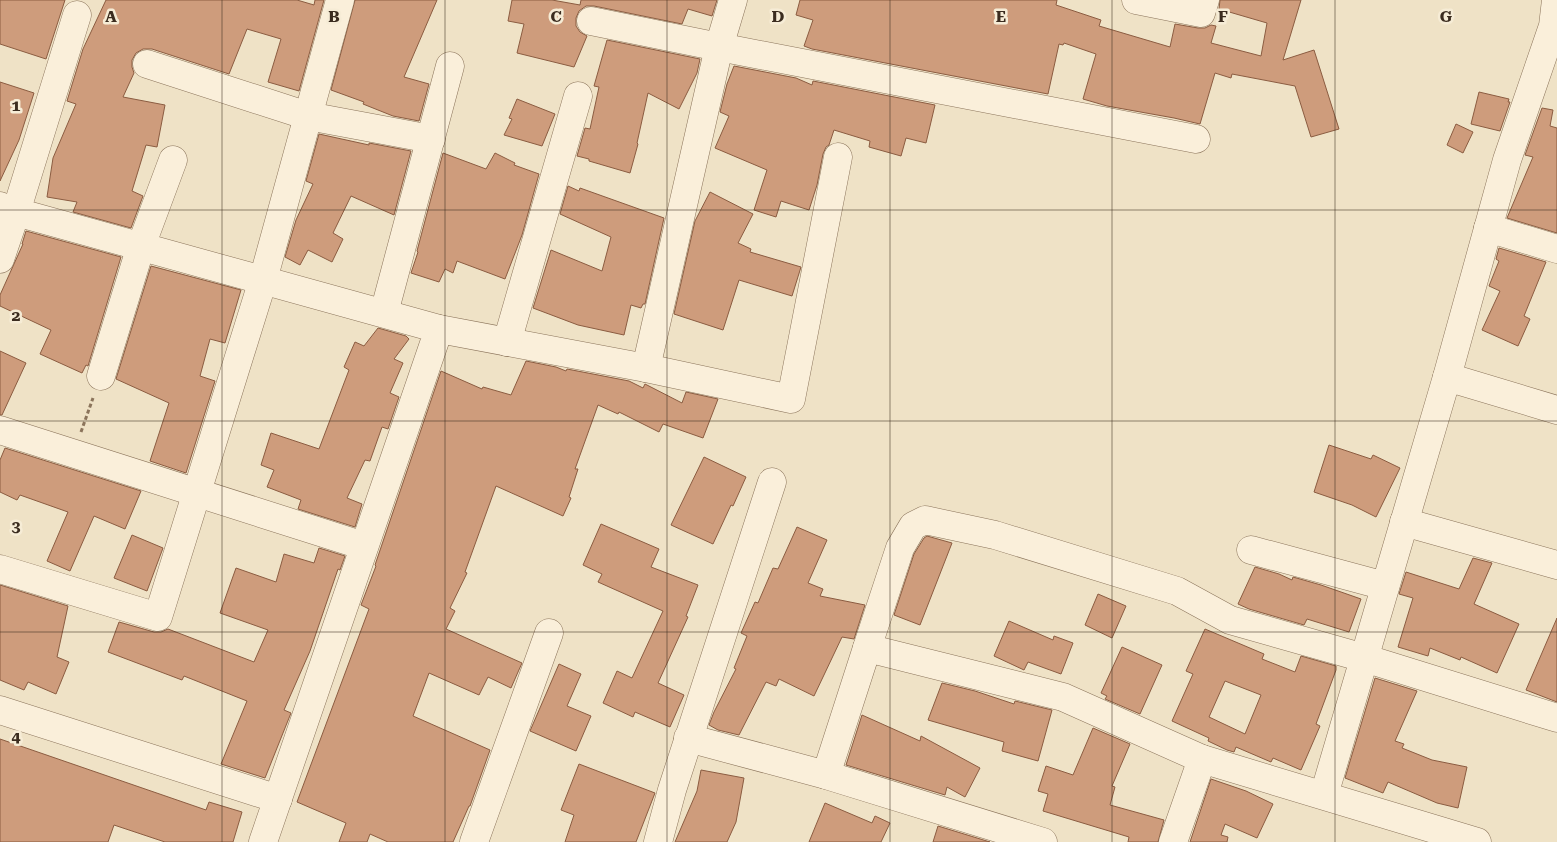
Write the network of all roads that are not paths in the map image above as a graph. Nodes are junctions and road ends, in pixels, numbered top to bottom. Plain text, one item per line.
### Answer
1 (340, 0) edge
2 (733, 0) edge
3 (1136, 0) edge
4 (1205, 0) edge
5 (1556, 0) edge
6 (77, 15) dead end
7 (591, 21) dead end
8 (720, 47) junction
9 (1557, 60) edge
10 (147, 64) dead end
11 (450, 66) dead end
12 (578, 96) dead end
13 (1529, 96) junction
14 (308, 116) junction
15 (431, 139) junction
16 (1196, 139) dead end
17 (838, 157) dead end
18 (172, 160) dead end
19 (8, 209) edge
20 (1488, 228) junction
21 (140, 246) junction
22 (1557, 249) edge
23 (0, 259) edge
24 (263, 280) junction
25 (384, 314) junction
26 (439, 329) junction
27 (508, 342) junction
28 (646, 368) junction
29 (101, 376) road end
30 (1447, 376) junction
31 (1557, 410) edge
32 (0, 430) edge
33 (772, 482) dead end
34 (197, 493) junction
35 (1404, 522) junction
36 (364, 546) junction
37 (1251, 550) dead end
38 (1557, 565) edge
39 (0, 569) edge
40 (1385, 586) junction
41 (549, 633) dead end
42 (867, 648) junction
43 (1364, 658) junction
44 (0, 710) edge
45 (1557, 718) edge
46 (688, 738) junction
47 (1202, 759) junction
48 (826, 775) junction
49 (1324, 795) junction
50 (278, 799) junction
51 (263, 842) edge
52 (474, 842) edge
53 (658, 842) edge
54 (1043, 842) edge
55 (1173, 842) edge
56 (1478, 842) edge

1 - 14 street
2 - 8 street
3 - 4 street
5 - 13 street
6 - 19 street
7 - 8 street
8 - 16 street
8 - 28 street
9 - 13 street
10 - 14 street
11 - 15 street
12 - 27 street
13 - 20 street
14 - 15 street
14 - 24 street
15 - 25 street
17 - 28 street
18 - 21 street
19 - 21 street
19 - 23 street
20 - 22 street
20 - 30 street
21 - 24 street
21 - 29 street
24 - 25 street
24 - 34 street
25 - 26 street
26 - 27 street
26 - 36 street
27 - 28 street
30 - 31 street
30 - 35 street
32 - 34 street
33 - 46 street
34 - 36 street
34 - 39 street
35 - 38 street
35 - 40 street
36 - 50 street
37 - 40 street
40 - 43 street
41 - 52 street
42 - 43 street
42 - 47 street
42 - 48 street
43 - 45 street
43 - 49 street
44 - 50 street
46 - 48 street
46 - 53 street
47 - 49 street
47 - 55 street
48 - 54 street
49 - 56 street
50 - 51 street

